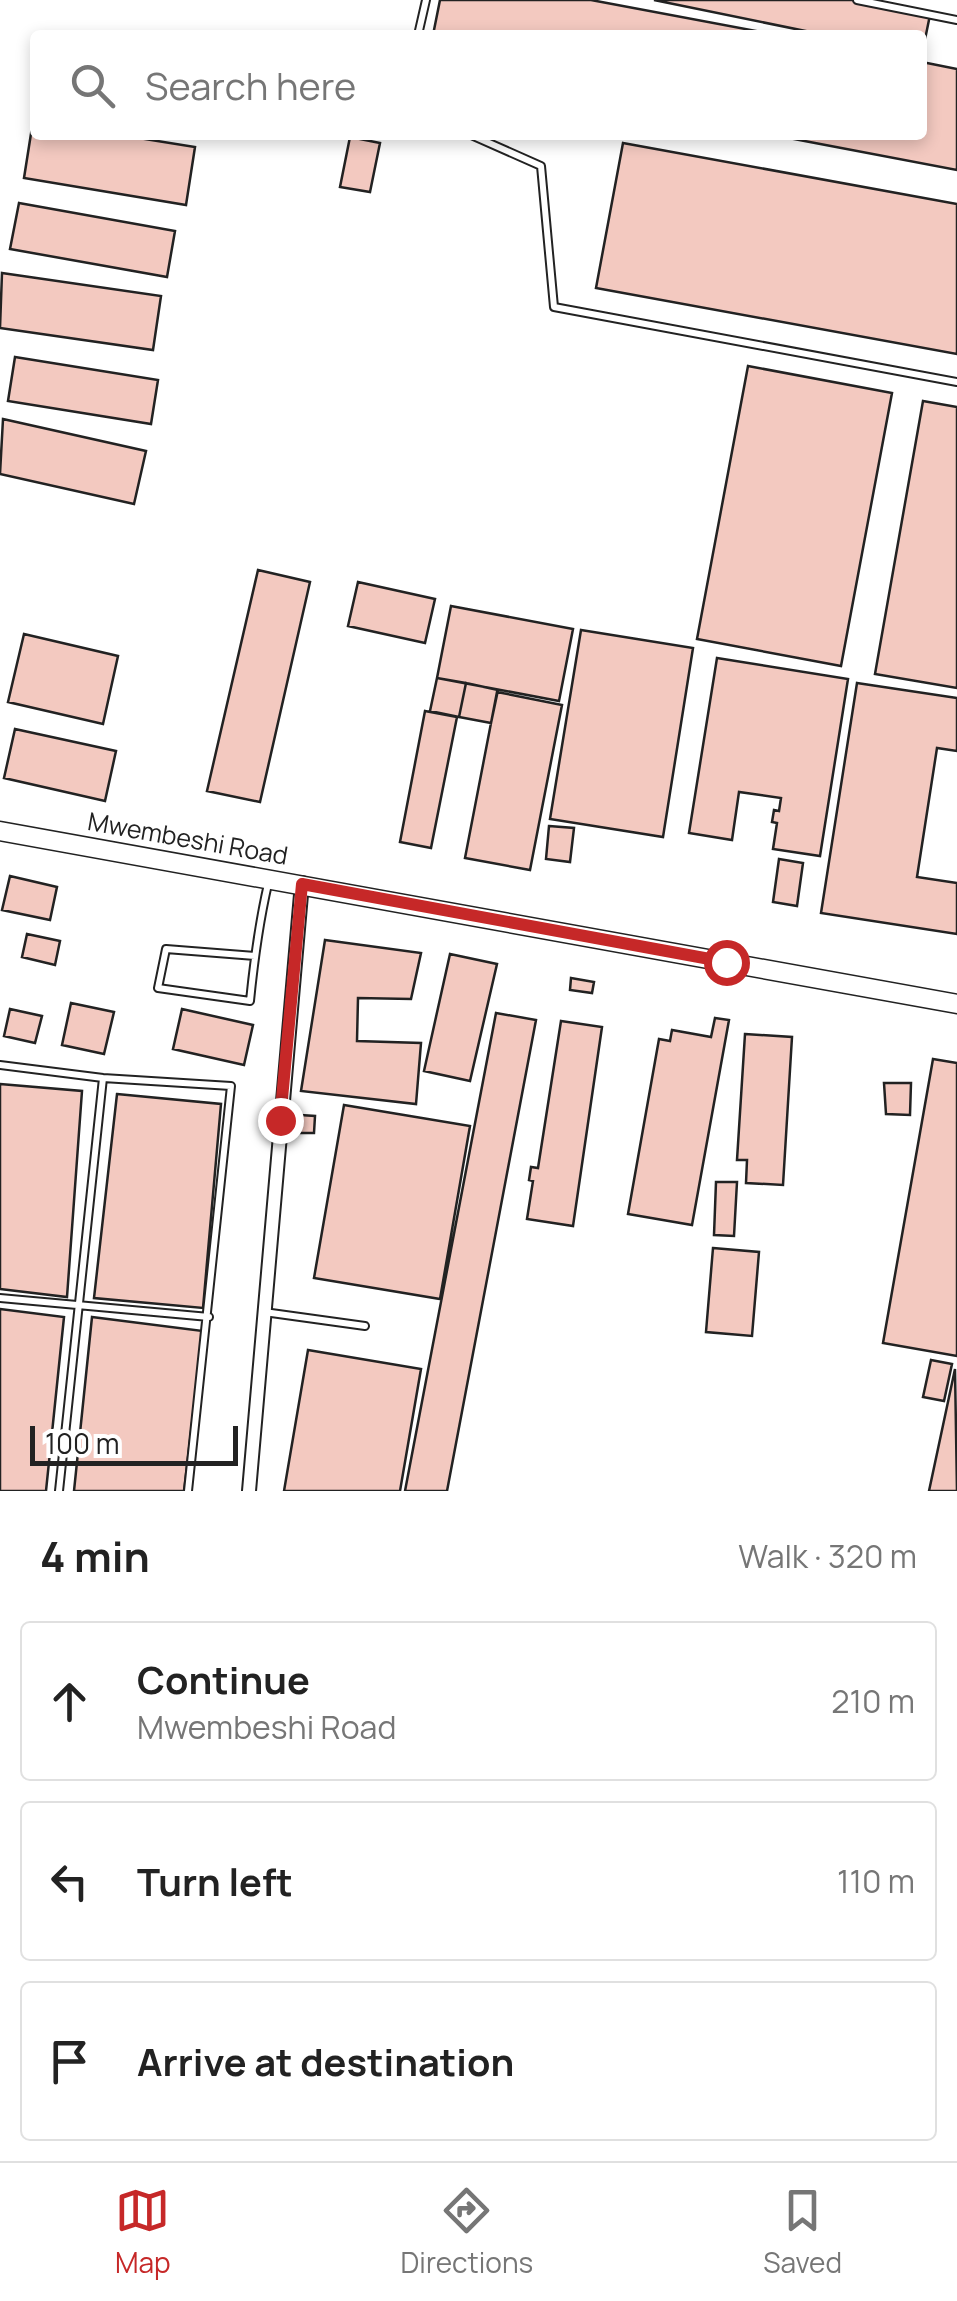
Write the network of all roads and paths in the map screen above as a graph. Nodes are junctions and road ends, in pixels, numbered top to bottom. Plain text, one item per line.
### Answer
1 (426, 0) edge
2 (857, 0) edge
3 (957, 20) edge
4 (419, 30) edge
5 (482, 140) edge
6 (957, 382) edge
7 (0, 831) edge
8 (269, 878) junction
9 (302, 884) junction
10 (254, 956) junction
11 (957, 1004) edge
12 (0, 1065) edge
13 (103, 1078) junction
14 (0, 1298) edge
15 (79, 1306) junction
16 (263, 1312) junction
17 (209, 1317) junction
18 (365, 1326) dead end
19 (59, 1491) edge
20 (188, 1491) edge
21 (249, 1491) edge

1 - 4 lane
2 - 3 lane
5 - 6 lane
7 - 8 street, Mwembeshi Road
8 - 9 street, Mwembeshi Road
8 - 10 lane
9 - 11 street, Mwembeshi Road
9 - 16 street
10 - 10 lane
12 - 13 lane
13 - 15 lane
13 - 17 lane
14 - 15 lane
15 - 17 lane
15 - 19 lane
16 - 18 lane
16 - 21 street
17 - 20 lane

